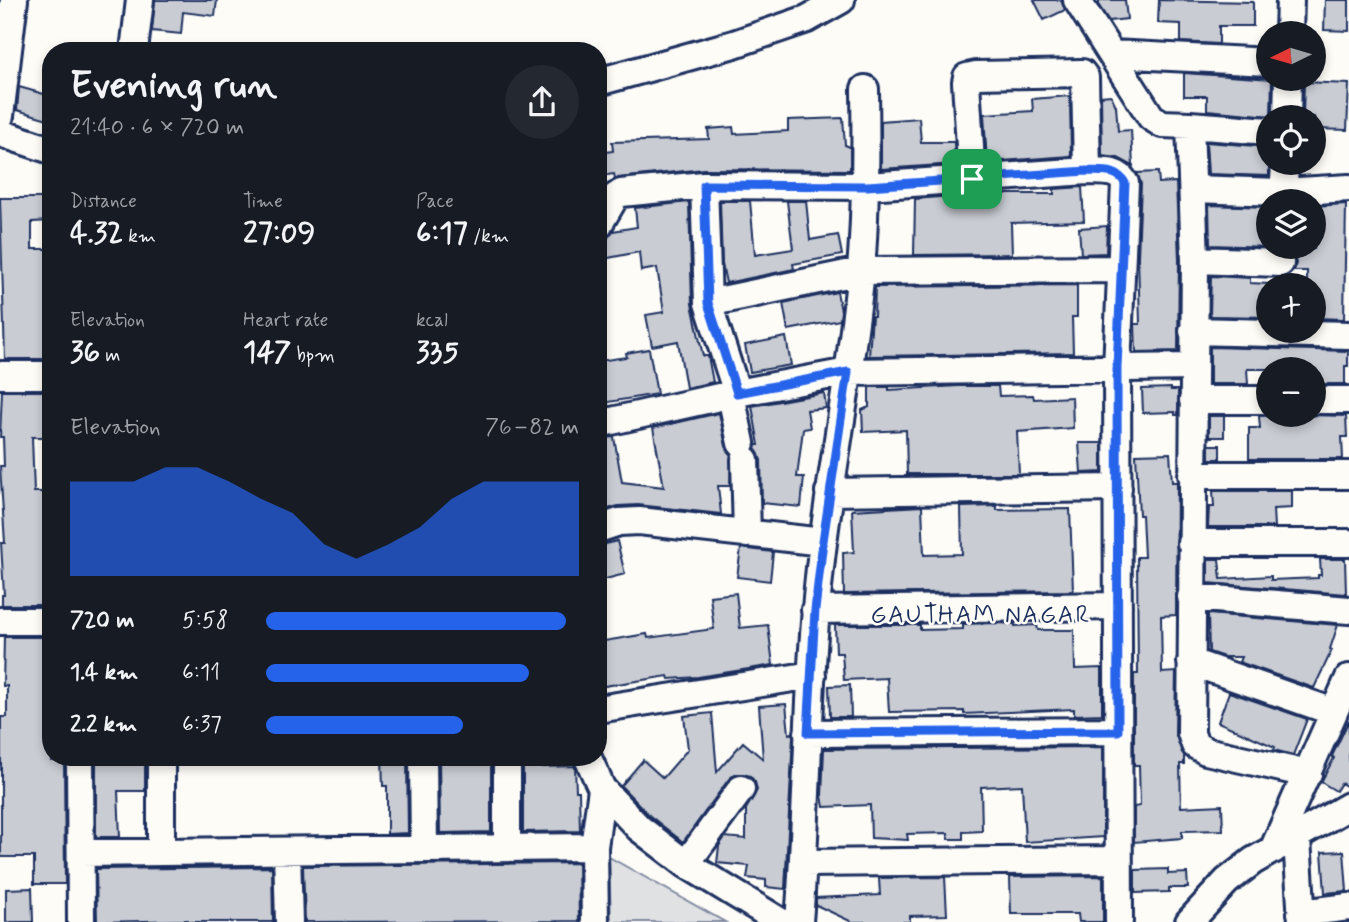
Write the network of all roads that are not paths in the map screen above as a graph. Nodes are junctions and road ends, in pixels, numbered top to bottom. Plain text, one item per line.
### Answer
1 (14, 0) edge
2 (140, 0) edge
3 (841, 0) edge
4 (1077, 0) edge
5 (1290, 0) edge
6 (1289, 21) edge
7 (135, 42) edge
8 (1112, 54) junction
9 (1256, 61) edge
10 (607, 79) edge
11 (865, 89) dead end
12 (0, 116) edge
13 (1190, 125) junction
14 (1256, 130) edge
15 (0, 132) edge
16 (42, 147) edge
17 (1087, 171) junction
18 (972, 179) junction
19 (704, 185) junction
20 (867, 186) junction
21 (1349, 188) edge
22 (1193, 189) junction
23 (1326, 191) edge
24 (1256, 195) edge
25 (607, 211) edge
26 (1195, 260) junction
27 (1280, 265) edge
28 (1120, 269) junction
29 (861, 271) junction
30 (708, 303) junction
31 (1193, 331) junction
32 (1256, 332) edge
33 (1326, 334) edge
34 (1349, 335) edge
35 (1194, 367) junction
36 (1117, 368) junction
37 (848, 372) junction
38 (0, 375) edge
39 (42, 375) edge
40 (734, 394) junction
41 (1193, 400) junction
42 (1256, 400) edge
43 (1326, 400) edge
44 (1349, 400) edge
45 (607, 422) edge
46 (1349, 468) edge
47 (1192, 475) junction
48 (1349, 476) edge
49 (1118, 488) junction
50 (829, 492) junction
51 (607, 526) edge
52 (747, 534) junction
53 (823, 541) junction
54 (1191, 543) junction
55 (1349, 544) edge
56 (1191, 597) junction
57 (1118, 606) junction
58 (815, 610) junction
59 (1349, 610) edge
60 (0, 621) edge
61 (42, 621) edge
62 (1191, 662) junction
63 (812, 675) junction
64 (1349, 678) edge
65 (607, 708) edge
66 (1334, 712) junction
67 (1118, 731) junction
68 (808, 733) junction
69 (80, 766) edge
70 (161, 766) edge
71 (424, 766) edge
72 (507, 766) edge
73 (592, 766) edge
74 (1307, 774) junction
75 (602, 789) junction
76 (741, 789) dead end
77 (1349, 806) edge
78 (1297, 838) junction
79 (594, 847) junction
80 (507, 848) junction
81 (424, 849) junction
82 (1273, 850) junction
83 (287, 851) junction
84 (161, 852) junction
85 (81, 853) junction
86 (1117, 860) junction
87 (803, 863) junction
88 (686, 864) junction
89 (1349, 907) edge
90 (1301, 918) edge
91 (81, 922) edge
92 (289, 922) edge
93 (595, 922) edge
94 (781, 922) edge
95 (799, 922) edge
96 (1119, 922) edge
97 (1189, 922) edge

1 - 12 street
2 - 7 street
3 - 10 street
4 - 8 street
5 - 6 street
8 - 9 street
8 - 13 street
11 - 20 street
13 - 14 street
13 - 22 street
15 - 16 street
17 - 18 street
17 - 18 street
17 - 28 street
18 - 20 street
19 - 20 street
19 - 25 street
19 - 30 street
20 - 29 street
21 - 23 street
22 - 24 street
22 - 26 street
26 - 27 street
26 - 31 street
28 - 29 street
28 - 36 street
29 - 30 street
29 - 37 street
30 - 40 street
31 - 32 street
31 - 35 street
33 - 34 street
35 - 36 street
35 - 41 street
36 - 37 street
36 - 49 street
37 - 40 street
37 - 50 street
38 - 39 street
40 - 45 street
40 - 52 street
41 - 42 street
41 - 47 street
43 - 44 street
46 - 48 street
47 - 48 street
47 - 54 street
49 - 50 street
49 - 57 street
50 - 53 street
51 - 52 street
52 - 53 street
53 - 58 street
54 - 55 street
54 - 56 street
56 - 59 street
56 - 62 street
57 - 58 street
57 - 67 street
58 - 63 street
60 - 61 street
62 - 66 street
62 - 74 street
63 - 65 street
63 - 68 street
64 - 66 street
66 - 74 street
67 - 68 street
67 - 86 street
68 - 87 street
69 - 85 street
70 - 84 street
71 - 81 street
72 - 80 street
73 - 75 street
74 - 82 street
75 - 79 street
75 - 88 street
76 - 88 street
77 - 78 street
78 - 82 street
78 - 90 street
79 - 80 street
79 - 93 street
80 - 81 street
81 - 83 street
82 - 97 street
83 - 84 street
83 - 92 street
84 - 85 street
85 - 91 street
86 - 87 street
86 - 96 street
87 - 95 street
88 - 94 street
89 - 90 street

